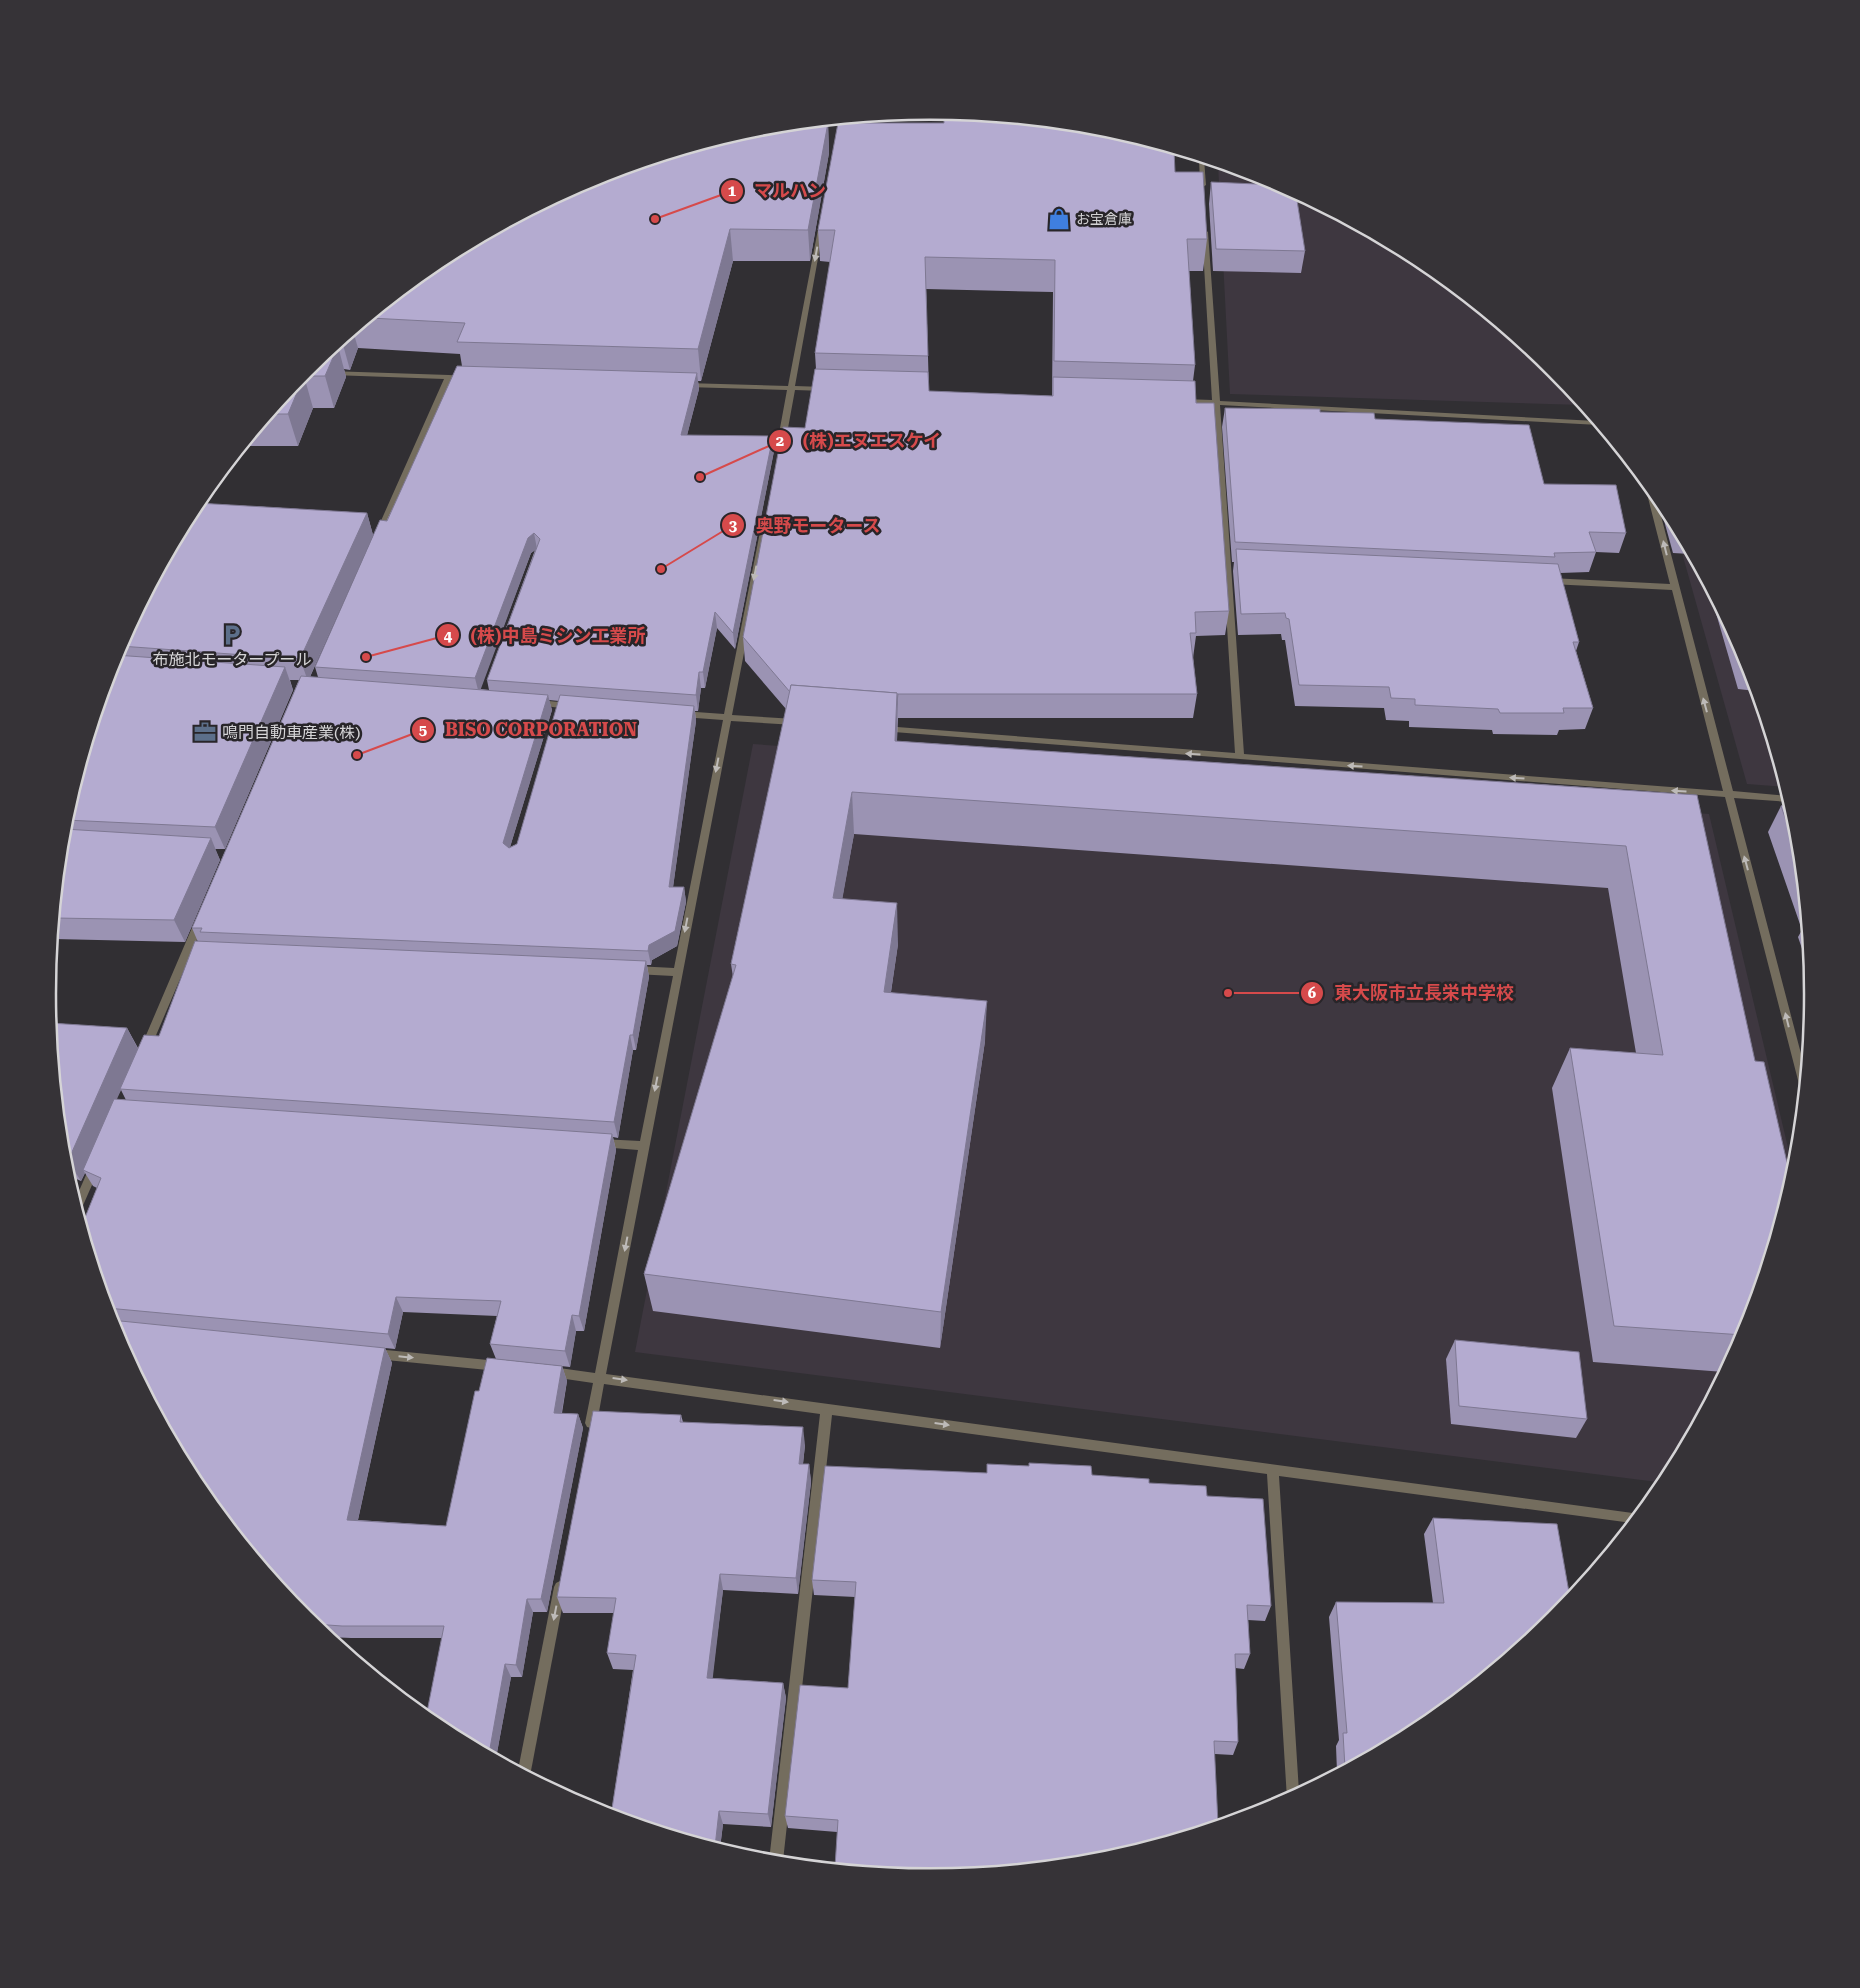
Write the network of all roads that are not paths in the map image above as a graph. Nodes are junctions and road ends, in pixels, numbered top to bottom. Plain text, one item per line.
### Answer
1 (1201, 164) edge
2 (1203, 198) edge
3 (823, 213) edge
4 (1205, 227) edge
5 (324, 373) edge
6 (449, 377) junction
7 (479, 378) edge
8 (674, 384) edge
9 (792, 388) junction
10 (838, 390) edge
11 (1175, 401) edge
12 (1215, 402) junction
13 (1590, 422) edge
14 (780, 446) edge
15 (1654, 506) edge
16 (765, 524) edge
17 (377, 541) edge
18 (1226, 566) junction
19 (1236, 566) edge
20 (1545, 581) edge
21 (1674, 587) junction
22 (530, 703) edge
23 (578, 706) edge
24 (667, 713) edge
25 (727, 717) junction
26 (804, 723) edge
27 (874, 728) edge
28 (1240, 757) junction
29 (1728, 794) junction
30 (1781, 798) edge
31 (202, 916) edge
32 (628, 970) edge
33 (677, 972) junction
34 (142, 1057) edge
35 (1800, 1069) edge
36 (585, 1142) edge
37 (644, 1146) junction
38 (96, 1163) edge
39 (81, 1199) edge
40 (362, 1353) edge
41 (511, 1368) edge
42 (541, 1371) edge
43 (600, 1377) junction
44 (827, 1408) junction
45 (589, 1435) edge
46 (1273, 1469) junction
47 (1629, 1517) edge
48 (563, 1570) edge
49 (525, 1768) edge
50 (1293, 1788) edge
51 (777, 1854) edge

1 - 2 street
3 -> 9 street
4 - 12 street
5 - 6 street
6 - 7 street
6 - 17 street
8 - 9 street
9 - 10 street
9 - 14 street
11 - 12 street
12 - 13 street
12 - 18 street
21 -> 15 street
16 -> 25 street
18 - 19 street
18 - 28 street
20 - 21 street
29 -> 21 street
22 - 23 street
24 - 25 street
25 - 26 street
25 -> 33 street
28 -> 27 street
29 -> 28 street
29 - 30 street
35 -> 29 street
31 - 34 street
32 - 33 street
33 -> 37 street
36 - 37 street
37 -> 43 street
38 - 39 street
40 -> 41 street
42 - 43 street
43 -> 44 street
43 - 45 street
44 -> 46 street
44 - 51 street
46 - 47 street
46 - 50 street
48 -> 49 street

